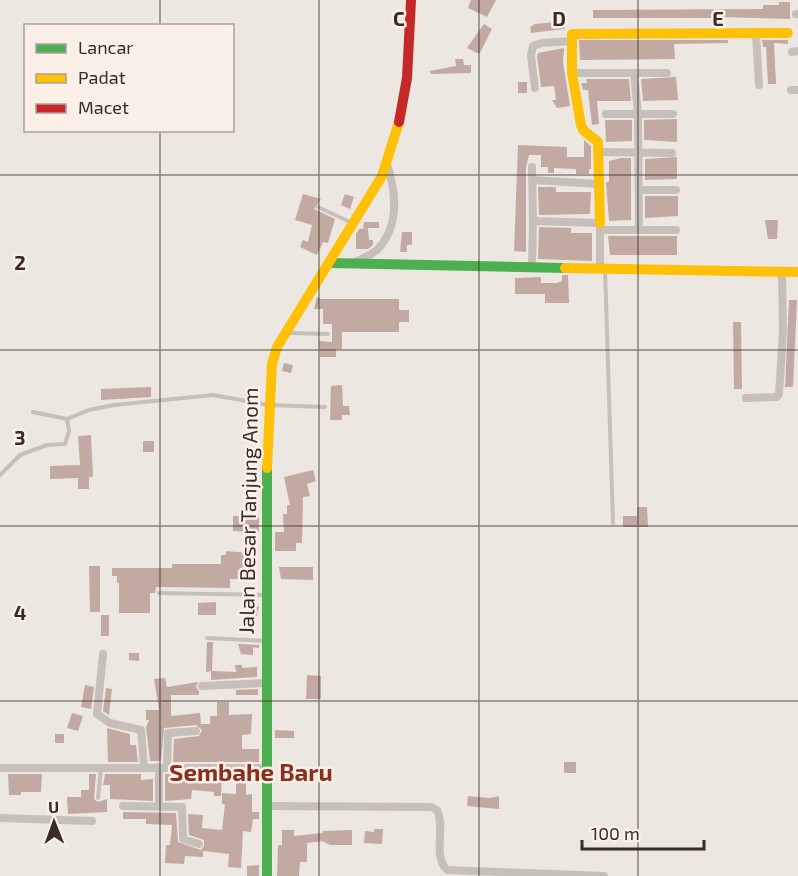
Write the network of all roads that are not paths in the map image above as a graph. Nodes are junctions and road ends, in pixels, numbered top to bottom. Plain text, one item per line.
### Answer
1 (411, 0) edge
2 (788, 33) dead end
3 (756, 34) junction
4 (572, 41) junction
5 (572, 73) junction
6 (634, 73) junction
7 (667, 73) dead end
8 (759, 85) dead end
9 (535, 88) dead end
10 (606, 114) dead end
11 (638, 114) junction
12 (673, 114) dead end
13 (599, 153) junction
14 (638, 153) junction
15 (672, 153) dead end
16 (387, 164) junction
17 (532, 166) dead end
18 (532, 180) junction
19 (599, 184) junction
20 (639, 190) junction
21 (676, 190) dead end
22 (318, 207) dead end
23 (533, 221) junction
24 (353, 223) junction
25 (600, 226) junction
26 (639, 230) junction
27 (676, 230) dead end
28 (330, 263) junction
29 (350, 265) junction
30 (532, 267) junction
31 (602, 267) junction
32 (798, 272) edge
33 (782, 273) junction
34 (285, 333) junction
35 (328, 334) dead end
36 (746, 398) dead end
37 (268, 405) junction
38 (325, 408) dead end
39 (33, 412) dead end
40 (67, 419) junction
41 (0, 475) edge
42 (613, 523) dead end
43 (159, 593) dead end
44 (268, 595) junction
45 (207, 639) dead end
46 (266, 641) junction
47 (103, 654) dead end
48 (267, 683) junction
49 (202, 686) dead end
50 (195, 732) dead end
51 (101, 767) junction
52 (144, 767) junction
53 (163, 767) junction
54 (0, 768) edge
55 (268, 768) junction
56 (98, 798) dead end
57 (123, 806) dead end
58 (159, 806) junction
59 (268, 806) junction
60 (0, 818) edge
61 (92, 821) dead end
62 (199, 844) dead end
63 (267, 876) edge
64 (604, 876) edge

1 - 16 main road, Jalan Besar Tanjung Anom
2 - 3 main road
3 - 4 main road
3 - 8 street
4 - 5 main road
4 - 9 street
5 - 6 street
5 - 13 main road
6 - 7 street
6 - 11 street
10 - 11 street
11 - 12 street
11 - 14 street
13 - 14 street
13 - 19 main road
14 - 15 street
14 - 20 street
16 - 24 main road, Jalan Besar Tanjung Anom
16 - 29 street
17 - 18 street
18 - 19 street
18 - 23 street
19 - 25 main road
20 - 21 street
20 - 26 street
22 - 24 lane
23 - 25 street
23 - 30 street
24 - 28 main road, Jalan Besar Tanjung Anom
25 - 26 street
25 - 31 street
26 - 27 street
28 - 29 main road
28 - 34 main road, Jalan Besar Tanjung Anom
29 - 30 main road
30 - 31 main road
31 - 33 main road
31 - 42 lane
32 - 33 main road
33 - 36 street
34 - 35 lane
34 - 37 main road, Jalan Besar Tanjung Anom
37 - 38 lane
37 - 40 lane
37 - 44 main road, Jalan Besar Tanjung Anom
39 - 40 lane
40 - 41 lane
43 - 44 lane
44 - 46 main road, Jalan Besar Tanjung Anom
45 - 46 lane
46 - 48 main road, Jalan Besar Tanjung Anom
47 - 52 street
48 - 49 street
48 - 55 main road, Jalan Besar Tanjung Anom
50 - 53 street
51 - 52 street
51 - 54 street
51 - 56 lane
52 - 53 street
53 - 55 street
53 - 58 street
55 - 59 main road, Jalan Besar Tanjung Anom
57 - 58 street
58 - 62 street
59 - 63 main road, Jalan Besar Tanjung Anom
59 - 64 street
60 - 61 street

